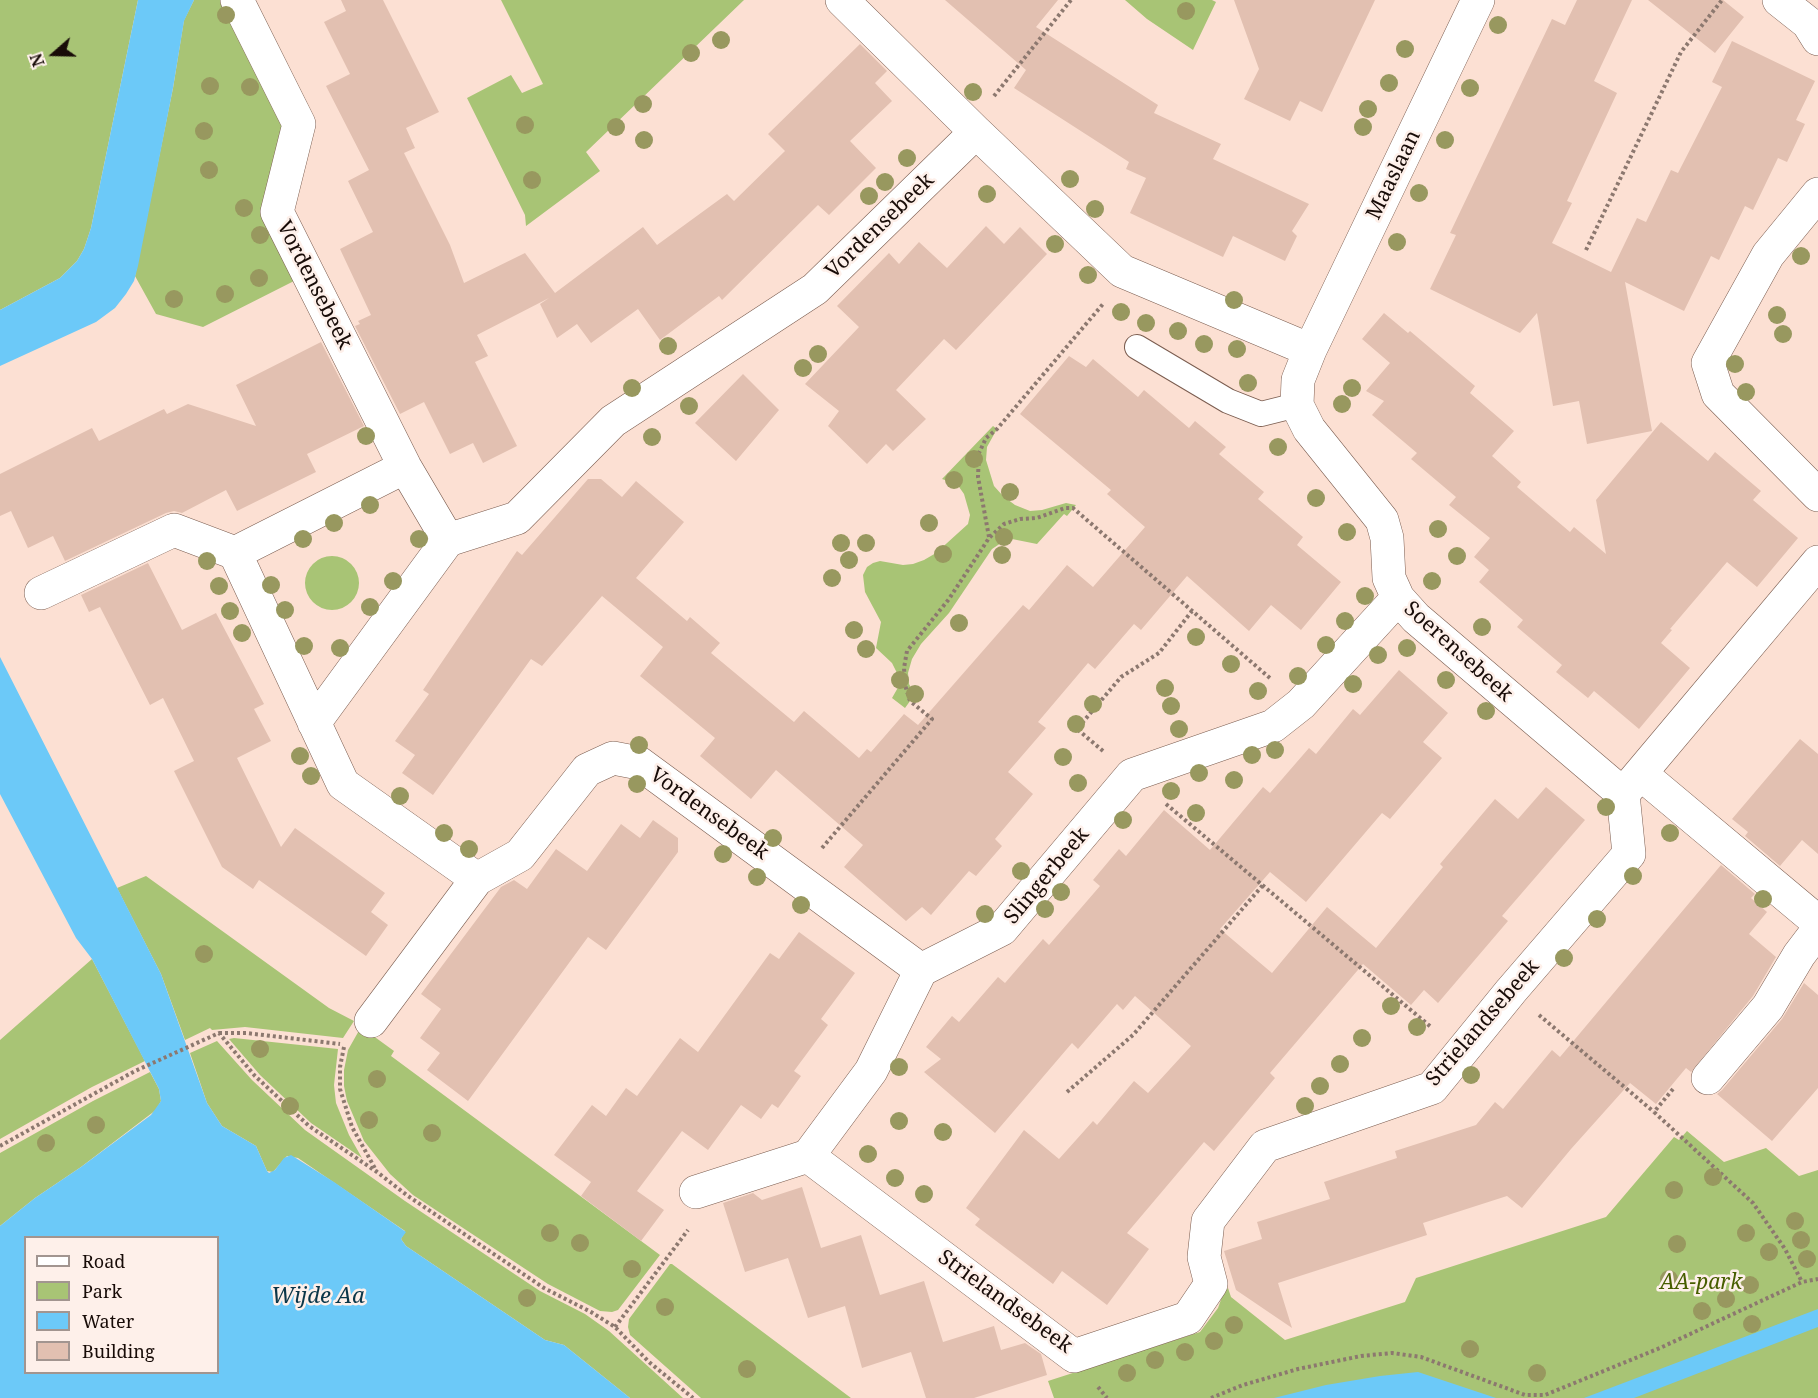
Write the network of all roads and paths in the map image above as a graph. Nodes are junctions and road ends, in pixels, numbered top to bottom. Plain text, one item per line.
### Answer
1 (237, 0) edge
2 (842, 0) edge
3 (1071, 0) edge
4 (1478, 0) edge
5 (1722, 0) edge
6 (1779, 0) edge
7 (1818, 39) edge
8 (976, 132) junction
9 (1818, 194) edge
10 (1586, 250) dead end
11 (1122, 271) junction
12 (1137, 347) dead end
13 (1310, 350) junction
14 (1298, 405) junction
15 (405, 467) junction
16 (1818, 495) edge
17 (989, 538) junction
18 (448, 540) junction
19 (234, 553) junction
20 (1818, 562) edge
21 (41, 593) dead end
22 (1398, 598) junction
23 (1192, 612) junction
24 (1301, 704) junction
25 (314, 723) junction
26 (1132, 775) junction
27 (1632, 784) junction
28 (796, 878) junction
29 (477, 879) junction
30 (1263, 885) junction
31 (1818, 922) edge
32 (1818, 930) edge
33 (921, 970) junction
34 (1511, 991) junction
35 (371, 1021) dead end
36 (219, 1033) junction
37 (1461, 1053) junction
38 (1708, 1078) joint
39 (1067, 1092) dead end
40 (1654, 1112) junction
41 (0, 1146) edge
42 (808, 1156) junction
43 (377, 1172) junction
44 (710, 1187) joint
45 (1818, 1279) edge
46 (1802, 1282) junction
47 (615, 1327) junction
48 (693, 1398) edge
49 (1211, 1398) edge

1 - 15 street, Vordensebeek
2 - 8 street
3 - 8 path
4 - 13 street, Maaslaan
5 - 10 path
6 - 7 street
8 - 11 street
8 - 18 street, Vordensebeek
9 - 16 street
11 - 13 street
11 - 17 path
12 - 14 lane
13 - 14 street, Soerensebeek
14 - 22 street, Soerensebeek
15 - 18 street, Vordensebeek
15 - 19 street
17 - 23 path
17 - 28 path
18 - 25 street
19 - 21 street
19 - 25 street
20 - 27 street
22 - 24 street
22 - 27 street, Soerensebeek
23 - 24 path
23 - 26 path
24 - 26 street
25 - 29 street
26 - 30 path
26 - 33 street, Slingerbeek
27 - 31 street, Soerensebeek
27 - 34 street, Strielandsebeek
28 - 29 street, Vordensebeek
28 - 33 street, Vordensebeek
29 - 35 street, Vordensebeek
30 - 37 path
30 - 39 path
32 - 38 street
33 - 42 street
34 - 37 street, Strielandsebeek
34 - 40 path
36 - 41 path
36 - 43 path
36 - 43 path
37 - 42 street, Strielandsebeek
38 - 40 path
40 - 46 path
42 - 44 street
43 - 47 path
44 - 47 path
45 - 46 path
46 - 49 path
47 - 48 path

